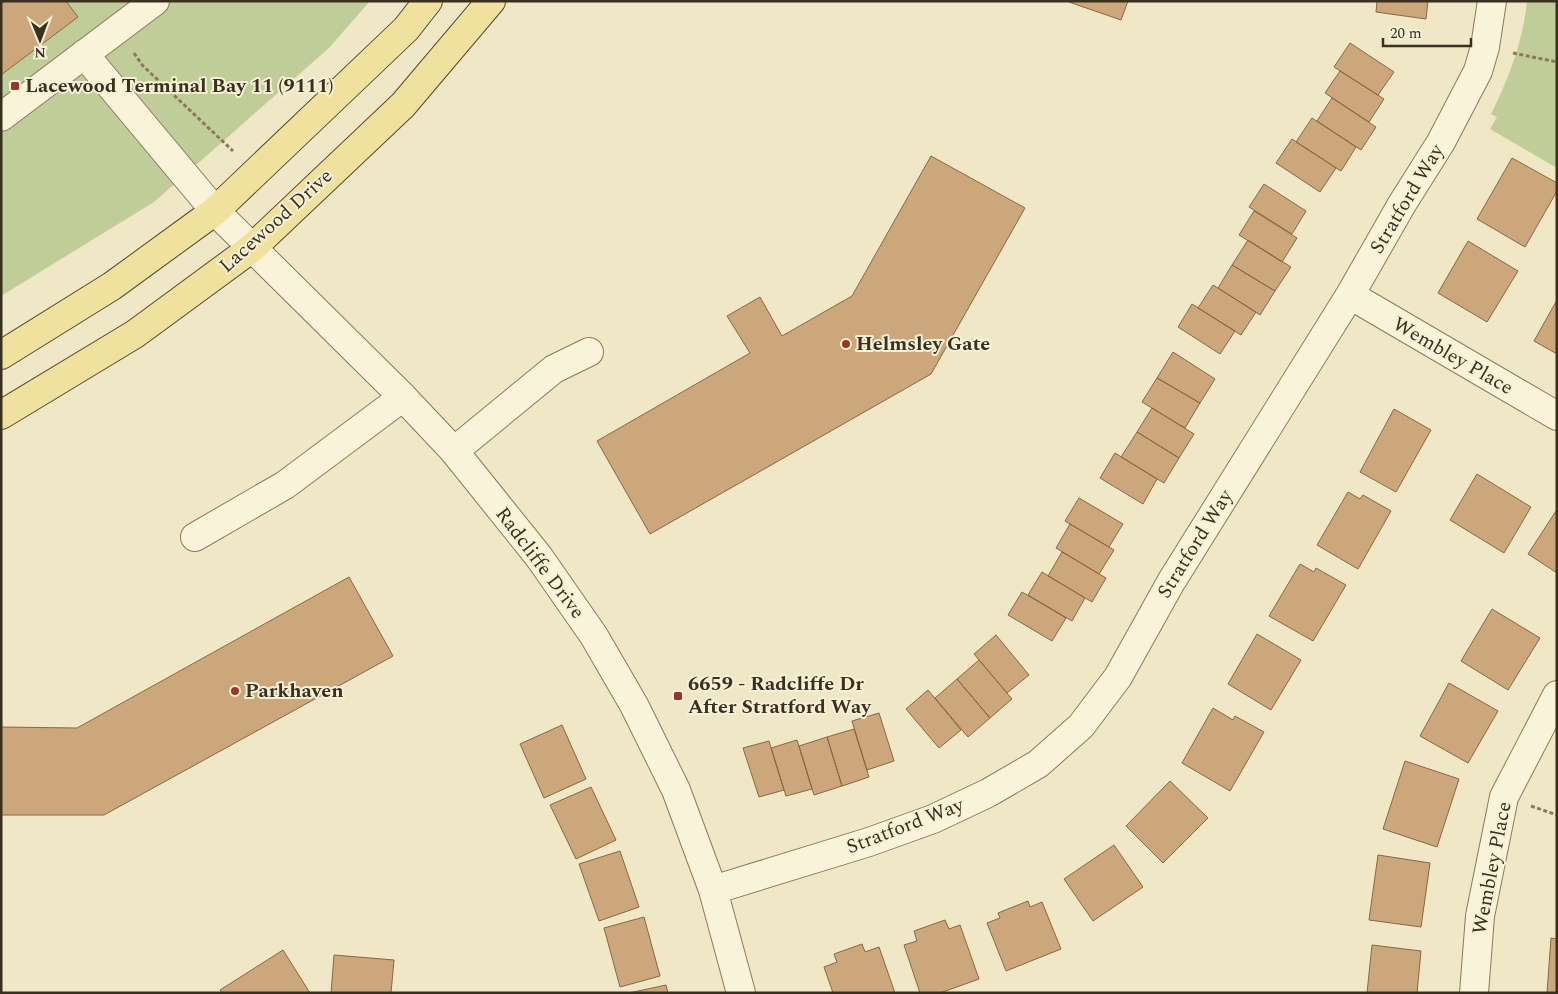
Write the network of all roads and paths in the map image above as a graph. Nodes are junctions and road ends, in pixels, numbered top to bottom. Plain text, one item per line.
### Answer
1 (155, 1) edge
2 (428, 1) edge
3 (491, 1) edge
4 (1492, 1) edge
5 (118, 30) junction
6 (1485, 47) junction
7 (84, 54) junction
8 (1557, 62) edge
9 (1, 117) edge
10 (233, 151) dead end
11 (215, 211) junction
12 (252, 248) junction
13 (1350, 295) junction
14 (589, 352) dead end
15 (1, 355) edge
16 (403, 397) junction
17 (1, 415) edge
18 (1557, 416) edge
19 (454, 452) junction
20 (195, 537) dead end
21 (1557, 695) edge
22 (713, 890) junction
23 (741, 993) edge
24 (1474, 993) edge

1 - 5 street
2 - 11 main road
3 - 12 main road, Lacewood Drive
4 - 6 street, Stratford Way
5 - 7 street
5 - 10 path
6 - 8 path
6 - 13 street, Stratford Way
7 - 9 street
7 - 11 street, Radcliffe Drive
11 - 12 street, Radcliffe Drive
11 - 15 main road
12 - 16 street, Radcliffe Drive
12 - 17 main road, Lacewood Drive
13 - 18 street, Wembley Place
13 - 22 street, Stratford Way
14 - 19 street
16 - 19 street, Radcliffe Drive
16 - 20 street
19 - 22 street, Radcliffe Drive
21 - 24 street, Wembley Place
22 - 23 street, Radcliffe Drive

